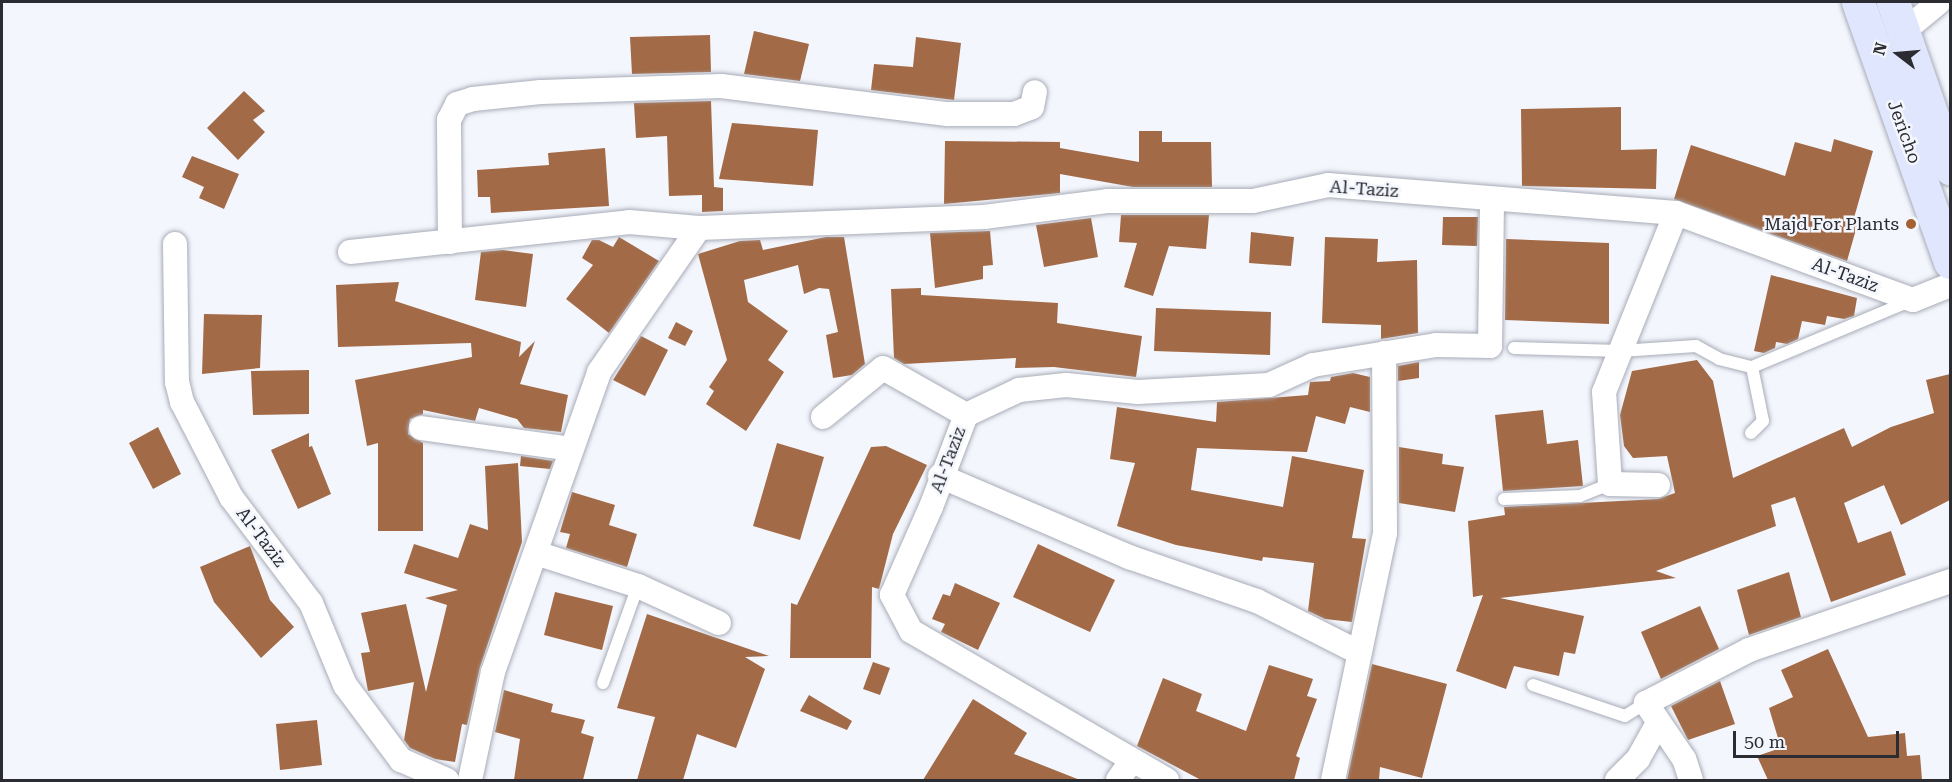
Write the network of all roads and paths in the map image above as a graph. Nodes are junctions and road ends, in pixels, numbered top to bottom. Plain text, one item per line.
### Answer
1 (1858, 2) edge
2 (1893, 2) edge
3 (1939, 2) edge
4 (1904, 32) junction
5 (1035, 92) dead end
6 (1950, 168) edge
7 (1492, 200) junction
8 (1676, 213) junction
9 (699, 228) junction
10 (450, 242) junction
11 (176, 244) dead end
12 (350, 252) dead end
13 (1950, 262) edge
14 (1950, 285) edge
15 (1913, 300) junction
16 (1514, 348) dead end
17 (1620, 351) junction
18 (1384, 353) junction
19 (1752, 367) junction
20 (966, 415) junction
21 (823, 417) dead end
22 (421, 428) dead end
23 (1751, 433) dead end
24 (572, 449) junction
25 (940, 476) junction
26 (1610, 484) junction
27 (1658, 485) dead end
28 (1504, 499) dead end
29 (536, 553) junction
30 (1950, 581) edge
31 (638, 586) junction
32 (719, 623) dead end
33 (1360, 653) junction
34 (603, 683) dead end
35 (1533, 685) dead end
36 (1652, 713) junction
37 (1132, 760) junction
38 (447, 780) edge
39 (470, 780) edge
40 (1118, 780) edge
41 (1167, 780) edge
42 (1332, 780) edge
43 (1617, 780) edge
44 (1691, 780) edge

1 - 13 main road, Jericho
2 - 4 main road, Jericho
3 - 4 street
4 - 6 main road, Jericho
5 - 10 street
7 - 8 street, Al-Taziz
7 - 9 street, Al-Taziz
7 - 18 street, Al-Taziz
8 - 15 street, Al-Taziz
8 - 17 street
9 - 10 street, Al-Taziz
9 - 24 street
10 - 12 street, Al-Taziz
11 - 38 street, Al-Taziz
14 - 15 street
15 - 19 lane
16 - 17 lane
17 - 19 lane
17 - 26 street
18 - 20 street, Al-Taziz
18 - 33 street
19 - 23 lane
20 - 21 street
20 - 25 street, Al-Taziz
22 - 24 street
24 - 29 street
25 - 33 street
25 - 37 street, Al-Taziz
26 - 27 street
26 - 28 lane
29 - 31 street
29 - 39 street
30 - 36 street
31 - 32 street
31 - 34 lane
33 - 42 street
35 - 36 lane
36 - 43 street
36 - 44 street
37 - 40 street
37 - 41 street, Al-Taziz

